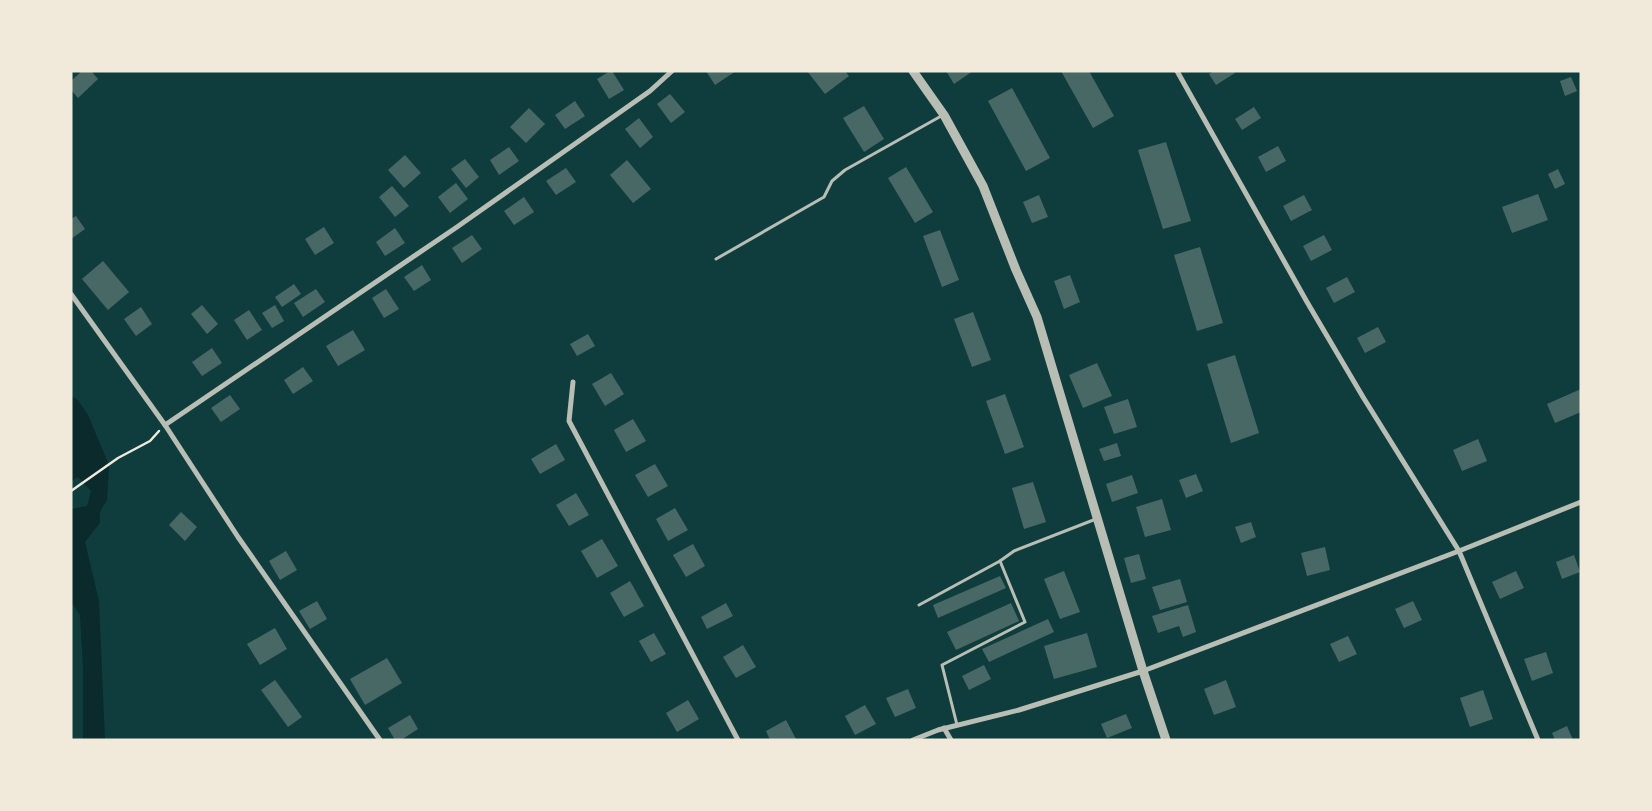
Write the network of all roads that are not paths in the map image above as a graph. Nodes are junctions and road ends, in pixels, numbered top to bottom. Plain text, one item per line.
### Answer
1 (672, 71) edge
2 (913, 71) edge
3 (1177, 71) edge
4 (944, 114) junction
5 (716, 259) dead end
6 (71, 294) edge
7 (574, 382) dead end
8 (165, 425) junction
9 (1581, 502) edge
10 (1096, 519) junction
11 (1459, 551) junction
12 (1000, 561) junction
13 (919, 605) dead end
14 (1143, 671) junction
15 (957, 725) junction
16 (944, 728) junction
17 (380, 740) edge
18 (738, 740) edge
19 (912, 740) edge
20 (951, 740) edge
21 (1166, 740) edge
22 (1538, 740) edge

1 - 8 street
2 - 4 street
3 - 11 street
4 - 5 lane
4 - 10 street
6 - 8 street
7 - 18 street
8 - 17 street
9 - 11 street
10 - 12 lane
10 - 14 street
11 - 14 street
11 - 22 street
12 - 13 lane
12 - 15 lane
14 - 15 street
14 - 21 street
15 - 16 street
16 - 19 street
16 - 20 street

